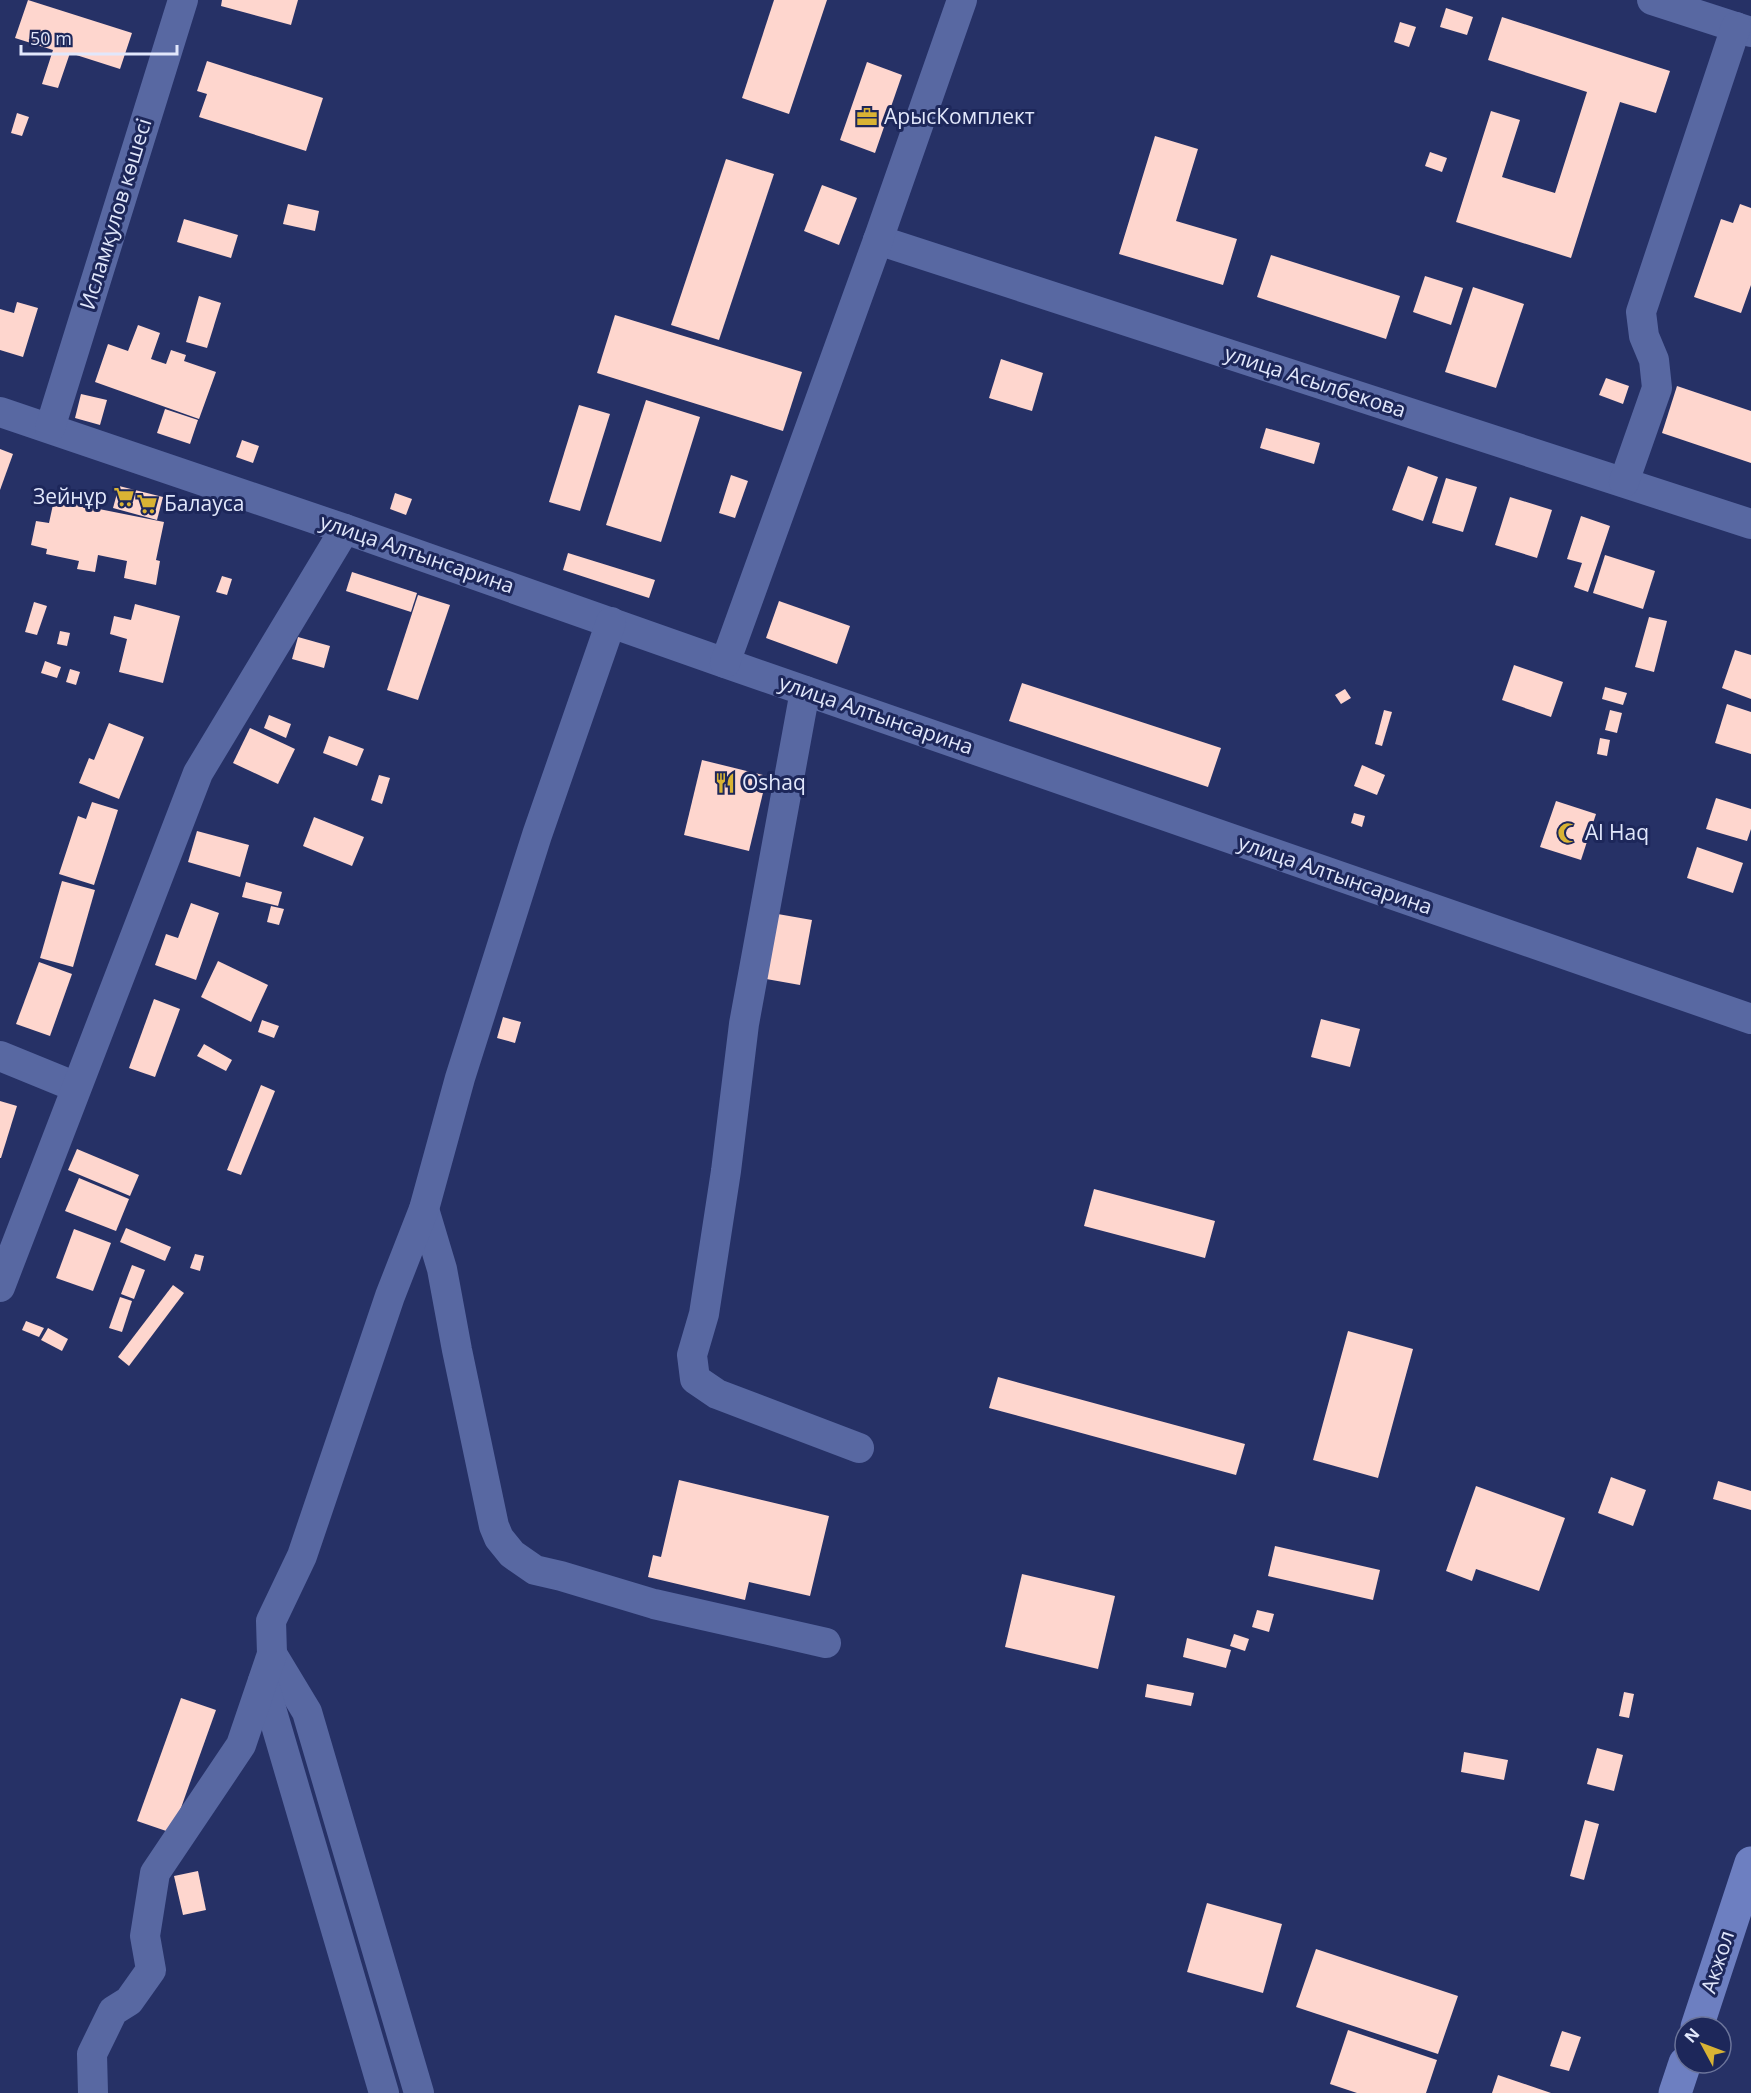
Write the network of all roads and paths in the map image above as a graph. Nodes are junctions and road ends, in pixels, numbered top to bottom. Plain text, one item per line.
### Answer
1 (183, 0) edge
2 (962, 0) edge
3 (1656, 1) edge
4 (1744, 30) edge
5 (878, 240) junction
6 (0, 412) edge
7 (50, 428) junction
8 (1624, 482) junction
9 (1751, 524) edge
10 (345, 529) junction
11 (611, 622) junction
12 (725, 663) junction
13 (805, 691) junction
14 (1751, 1020) edge
15 (0, 1056) edge
16 (76, 1087) junction
17 (424, 1209) junction
18 (0, 1287) edge
19 (859, 1448) dead end
20 (826, 1643) dead end
21 (268, 1667) junction
22 (1751, 1863) edge
23 (1701, 2015) edge
24 (1681, 2075) edge
25 (93, 2093) edge
26 (384, 2093) edge
27 (419, 2093) edge
28 (1675, 2093) edge

1 - 7 street, Исламқулов көшесі
2 - 5 street
3 - 4 street
4 - 8 street
5 - 8 street, улица Асылбекова
5 - 12 street
6 - 7 street, улица Алтынсарина
7 - 10 street, улица Алтынсарина
8 - 9 street, улица Асылбекова
10 - 11 street, улица Алтынсарина
10 - 16 street
11 - 12 street, улица Алтынсарина
11 - 17 street
12 - 13 street, улица Алтынсарина
13 - 14 street, улица Алтынсарина
13 - 19 street
15 - 16 street
16 - 18 street
17 - 20 street
17 - 21 street
21 - 25 street
21 - 26 street
21 - 27 street
22 - 23 main road, Акжол
24 - 28 main road

